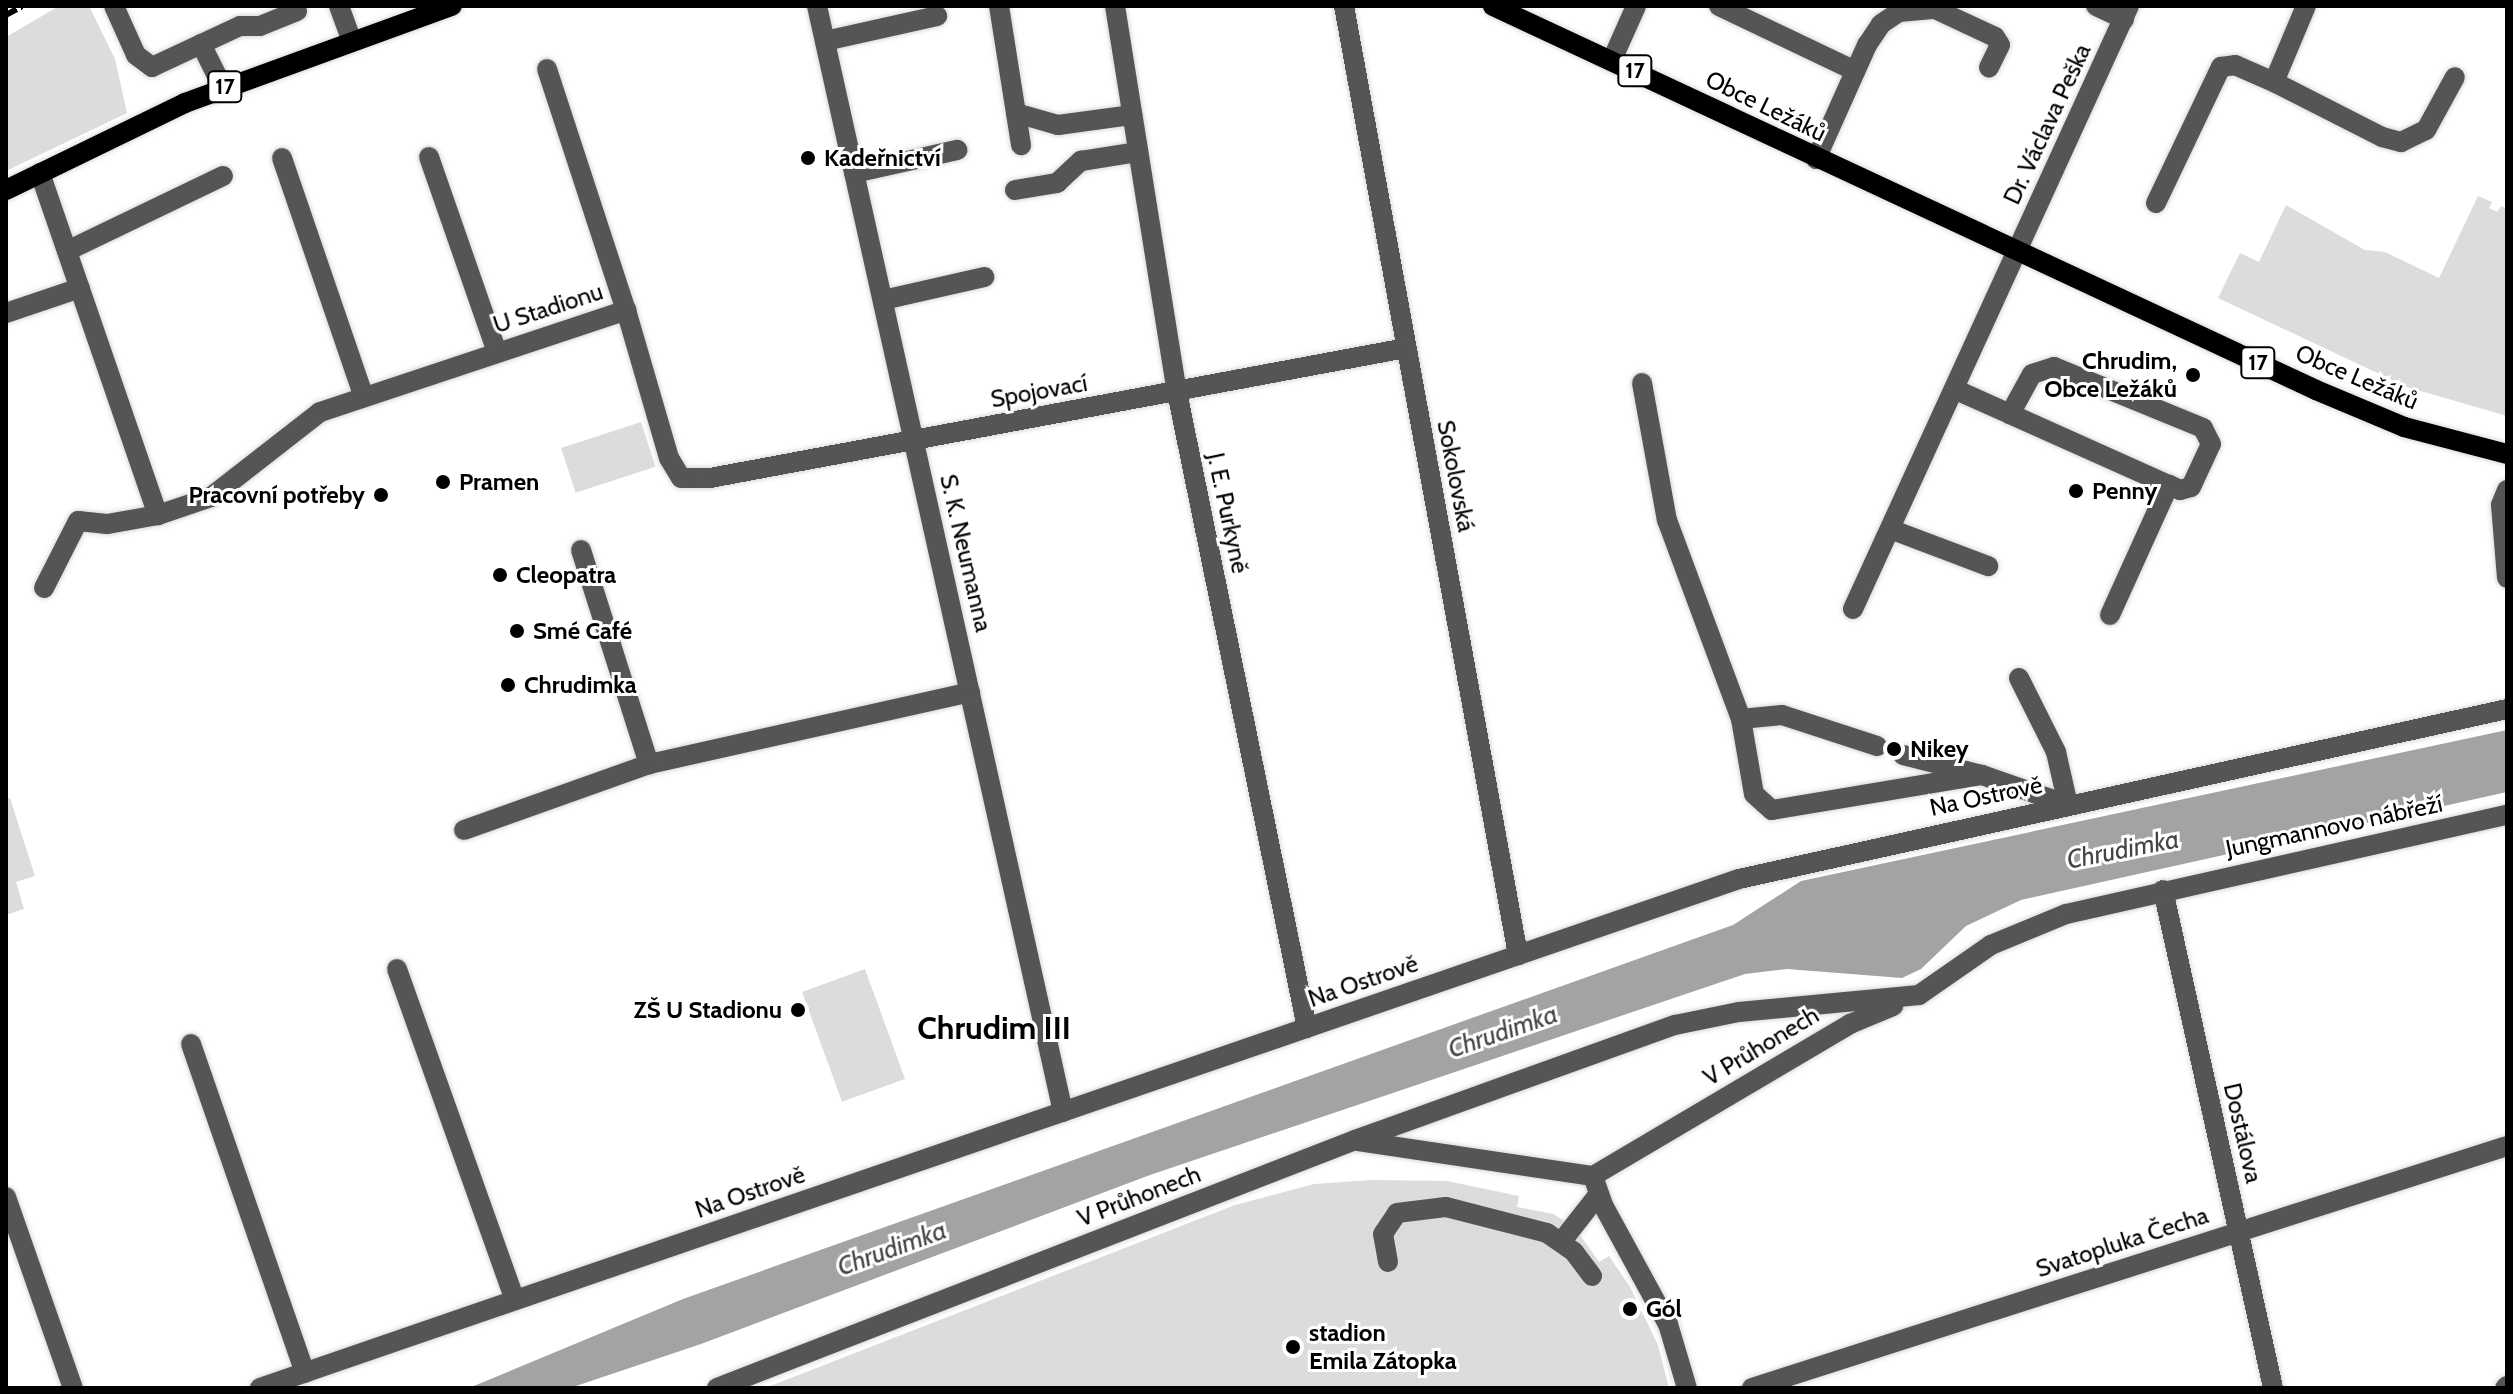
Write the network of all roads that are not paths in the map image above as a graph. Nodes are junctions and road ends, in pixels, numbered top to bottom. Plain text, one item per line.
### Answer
1 (114, 6) edge
2 (339, 6) edge
3 (452, 6) edge
4 (817, 6) edge
5 (999, 6) edge
6 (1115, 6) edge
7 (1344, 6) edge
8 (1493, 6) edge
9 (1636, 6) edge
10 (1719, 6) edge
11 (2096, 6) edge
12 (2306, 6) edge
13 (297, 11) dead end
14 (2127, 12) edge
15 (937, 16) dead end
16 (351, 39) junction
17 (825, 41) junction
18 (201, 44) junction
19 (1612, 60) junction
20 (1989, 68) dead end
21 (547, 69) dead end
22 (1855, 71) junction
23 (2455, 77) dead end
24 (2274, 82) junction
25 (223, 88) junction
26 (1016, 113) junction
27 (1132, 115) junction
28 (1021, 145) dead end
29 (957, 150) dead end
30 (1138, 152) junction
31 (429, 157) dead end
32 (282, 158) dead end
33 (1816, 159) junction
34 (40, 173) junction
35 (854, 173) junction
36 (223, 176) dead end
37 (6, 190) edge
38 (1015, 190) dead end
39 (2156, 203) dead end
40 (67, 251) junction
41 (2017, 252) junction
42 (984, 277) dead end
43 (80, 288) junction
44 (883, 300) junction
45 (626, 310) junction
46 (6, 313) edge
47 (1406, 348) junction
48 (497, 352) junction
49 (1642, 383) dead end
50 (1954, 389) junction
51 (1177, 392) junction
52 (363, 394) junction
53 (2010, 414) junction
54 (914, 441) junction
55 (2507, 454) edge
56 (681, 478) joint
57 (2169, 485) junction
58 (2507, 490) edge
59 (158, 515) junction
60 (1890, 529) junction
61 (581, 550) dead end
62 (1988, 566) dead end
63 (2507, 578) edge
64 (44, 588) dead end
65 (1853, 609) dead end
66 (2110, 615) dead end
67 (2019, 678) dead end
68 (970, 692) junction
69 (2507, 709) edge
70 (1741, 719) junction
71 (1877, 746) dead end
72 (1903, 755) dead end
73 (649, 764) junction
74 (1982, 775) junction
75 (2068, 805) junction
76 (2507, 815) edge
77 (464, 830) dead end
78 (2163, 890) junction
79 (1518, 955) junction
80 (397, 969) dead end
81 (1919, 995) junction
82 (1307, 1028) junction
83 (191, 1044) dead end
84 (1063, 1112) junction
85 (1355, 1140) junction
86 (2507, 1146) edge
87 (1596, 1186) junction
88 (6, 1197) edge
89 (2238, 1232) junction
90 (1562, 1241) junction
91 (1388, 1262) dead end
92 (1592, 1276) dead end
93 (515, 1300) junction
94 (305, 1373) junction
95 (73, 1388) edge
96 (260, 1388) edge
97 (717, 1388) edge
98 (1687, 1388) edge
99 (1752, 1388) edge
100 (2273, 1388) edge

1 - 18 street
2 - 16 street
3 - 16 main road, 17
4 - 17 street, S. K. Neumanna
5 - 26 street
6 - 27 street, J. E. Purkyně
7 - 47 street, Sokolovská
8 - 19 main road, Obce Ležáků / 17
9 - 19 street
10 - 22 street
11 - 14 street, Dr. Václava Peška
12 - 24 street
13 - 18 street
14 - 41 street, Dr. Václava Peška
15 - 17 street
16 - 25 main road, 17
17 - 35 street, S. K. Neumanna
18 - 25 street
19 - 33 main road, Obce Ležáků / 17
20 - 22 street
21 - 45 street
22 - 33 street
23 - 24 street
24 - 39 street
25 - 34 main road, 17
26 - 27 street
26 - 28 street
27 - 30 street, J. E. Purkyně
29 - 35 street
30 - 38 street
30 - 51 street, J. E. Purkyně
31 - 48 street
32 - 52 street
33 - 41 main road, Obce Ležáků / 17
34 - 37 main road, 17
34 - 40 street
35 - 44 street, S. K. Neumanna
36 - 40 street
40 - 43 street
41 - 50 street
41 - 55 main road, Obce Ležáků / 17
42 - 44 street
43 - 46 street
43 - 59 street
44 - 54 street, S. K. Neumanna
45 - 48 street, U Stadionu
45 - 56 street, U Stadionu
47 - 51 street, Spojovací
47 - 79 street, Sokolovská
48 - 52 street, U Stadionu
49 - 70 street
50 - 53 street
50 - 60 street
51 - 54 street, Spojovací
51 - 82 street, J. E. Purkyně
52 - 59 street, U Stadionu
53 - 57 street
53 - 57 street
54 - 56 street, Spojovací
54 - 68 street, S. K. Neumanna
57 - 66 street
58 - 63 street
59 - 64 street, U Stadionu
60 - 62 street
60 - 65 street
61 - 73 street
67 - 75 street
68 - 73 street
68 - 84 street, S. K. Neumanna
69 - 75 street, Na Ostrově
70 - 71 street
70 - 74 street
72 - 74 street
73 - 77 street
74 - 75 street
75 - 79 street, Na Ostrově
76 - 78 street, Jungmannovo nábřeží
78 - 81 street, Jungmannovo nábřeží
78 - 89 street, Dostálova
79 - 82 street, Na Ostrově
80 - 93 street
81 - 85 street, Jungmannovo nábřeží
81 - 87 street, V Průhonech
82 - 84 street, Na Ostrově
83 - 94 street
84 - 93 street, Na Ostrově
85 - 87 street, V Průhonech
85 - 97 street, V Průhonech
86 - 89 street, Svatopluka Čecha
87 - 90 street
87 - 98 street
88 - 95 street
89 - 99 street, Svatopluka Čecha
89 - 100 street, Dostálova
90 - 91 street
90 - 92 street
93 - 94 street, Na Ostrově
94 - 96 street, Na Ostrově

